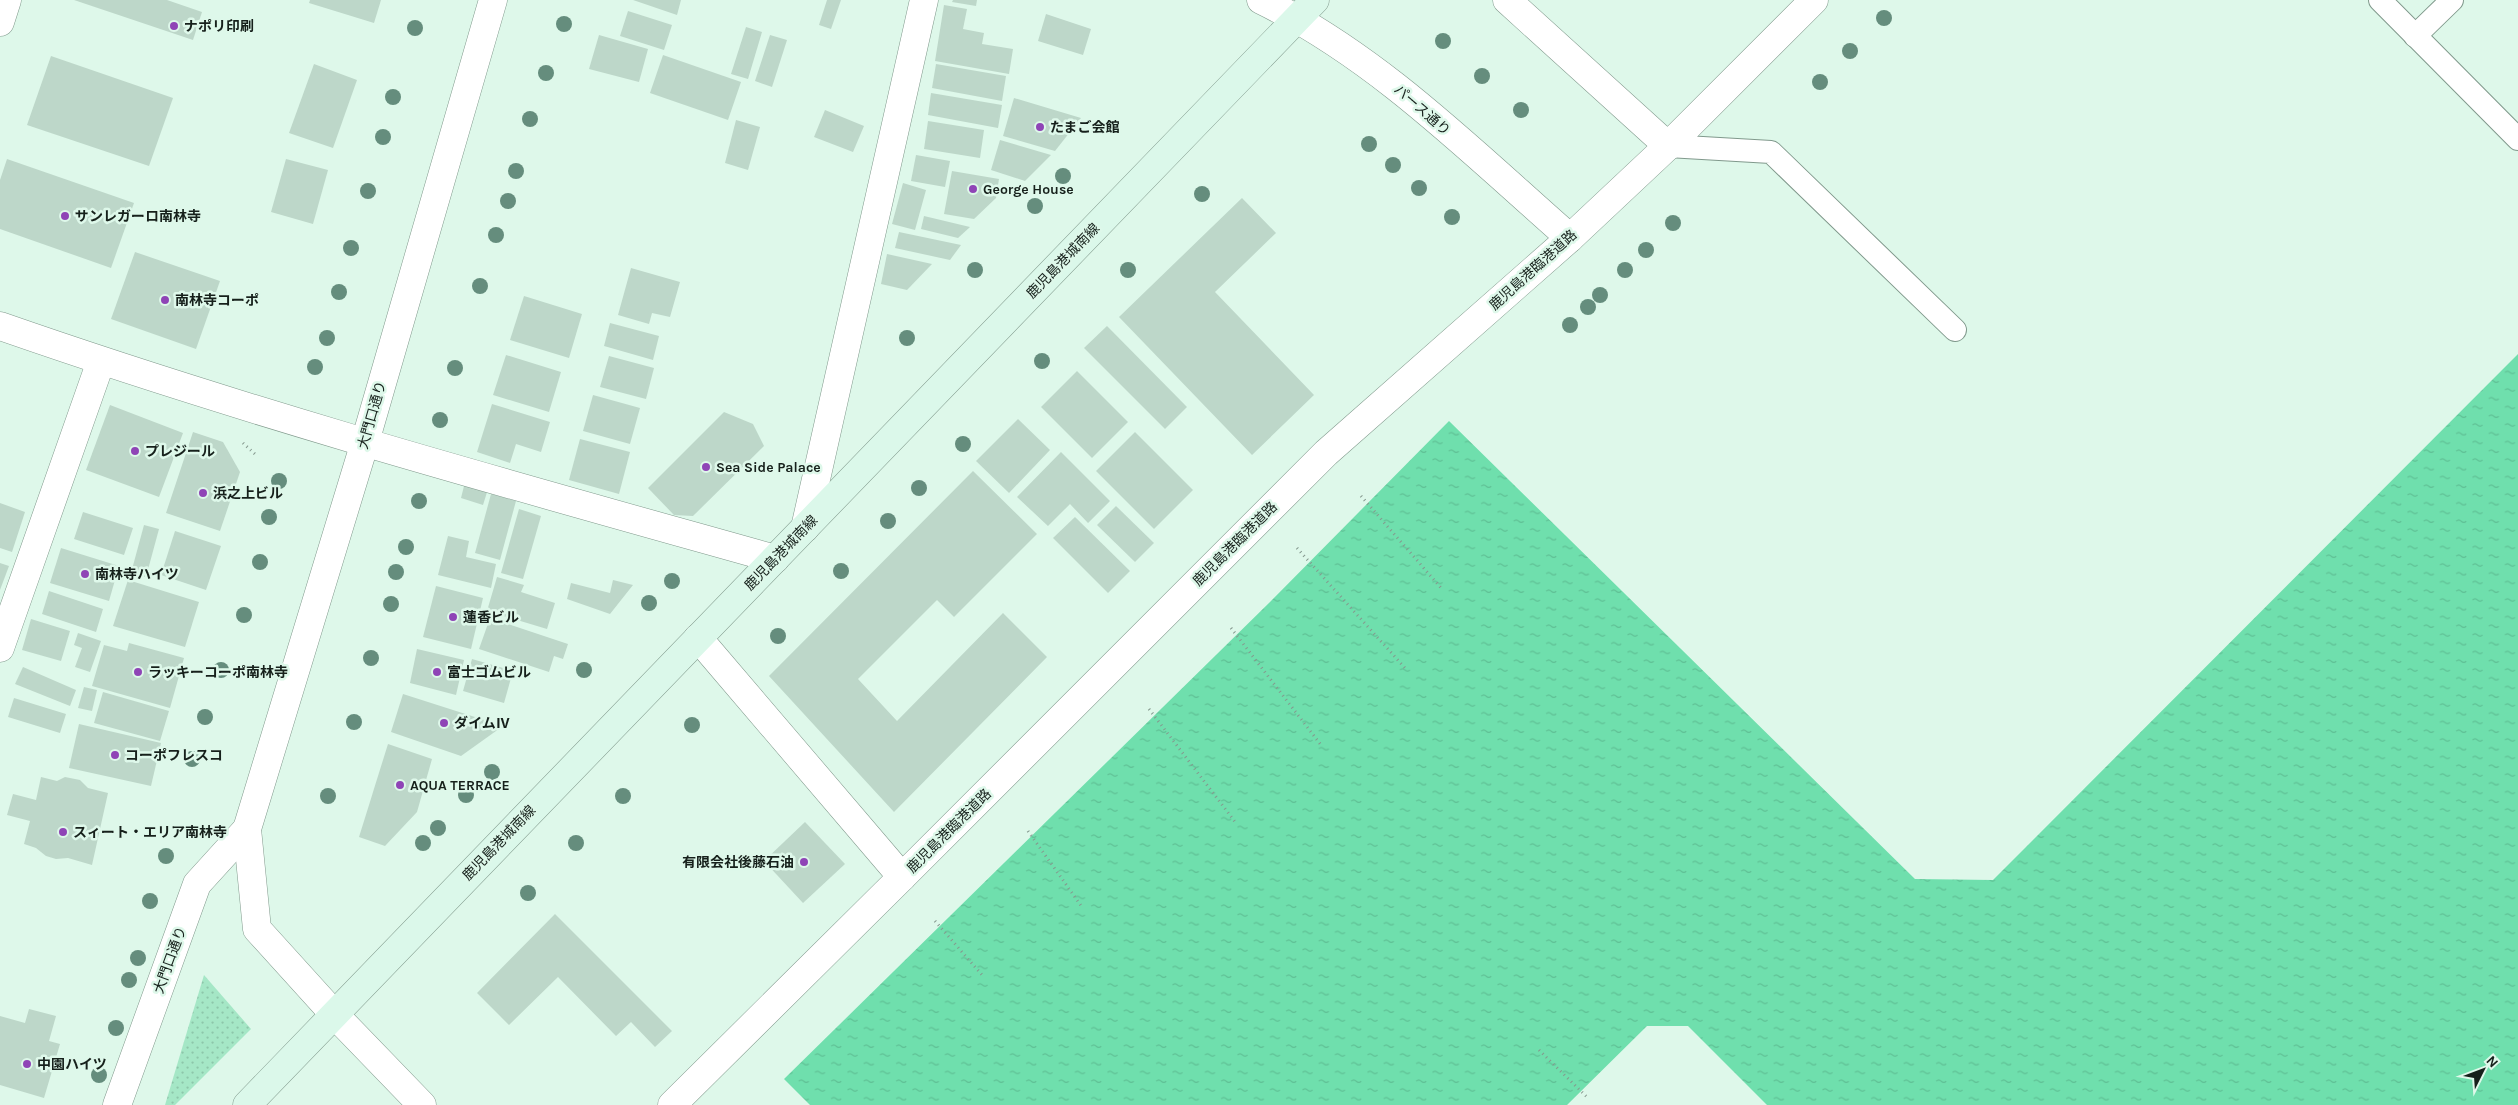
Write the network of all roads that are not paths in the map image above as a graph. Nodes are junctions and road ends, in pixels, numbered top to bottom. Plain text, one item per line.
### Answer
1 (7, 0) edge
2 (493, 0) edge
3 (924, 0) edge
4 (1261, 0) edge
5 (1507, 0) edge
6 (1814, 0) edge
7 (2380, 0) edge
8 (2452, 0) edge
9 (1307, 9) edge
10 (0, 22) edge
11 (2415, 36) junction
12 (2518, 139) edge
13 (1668, 146) junction
14 (1570, 238) junction
15 (0, 326) edge
16 (1955, 330) dead end
17 (100, 361) junction
18 (365, 442) junction
19 (805, 528) junction
20 (775, 559) junction
21 (698, 638) junction
22 (0, 648) edge
23 (247, 829) junction
24 (902, 878) junction
25 (334, 1014) junction
26 (117, 1105) edge
27 (247, 1105) edge
28 (422, 1105) edge
29 (672, 1105) edge

1 - 10 street
2 - 18 street, 大門口通り
3 - 19 street
4 - 9 street, パース通り
5 - 13 street
6 - 13 street, 鹿児島港臨港道路
7 - 11 lane
8 - 11 lane
9 - 14 street, パース通り
9 - 19 main road, 鹿児島港城南線
11 - 12 lane
13 - 14 street, 鹿児島港臨港道路
13 - 16 lane
14 - 24 street, 鹿児島港臨港道路
15 - 17 street
17 - 18 street
17 - 22 street
18 - 20 street
18 - 23 street, 大門口通り
19 - 20 main road, 鹿児島港城南線
20 - 21 main road, 鹿児島港城南線
21 - 24 street
21 - 25 main road, 鹿児島港城南線
23 - 25 street, 大門口通り
23 - 26 street, 大門口通り
24 - 29 street, 鹿児島港臨港道路
25 - 27 main road, 鹿児島港城南線
25 - 28 street, 大門口通り

